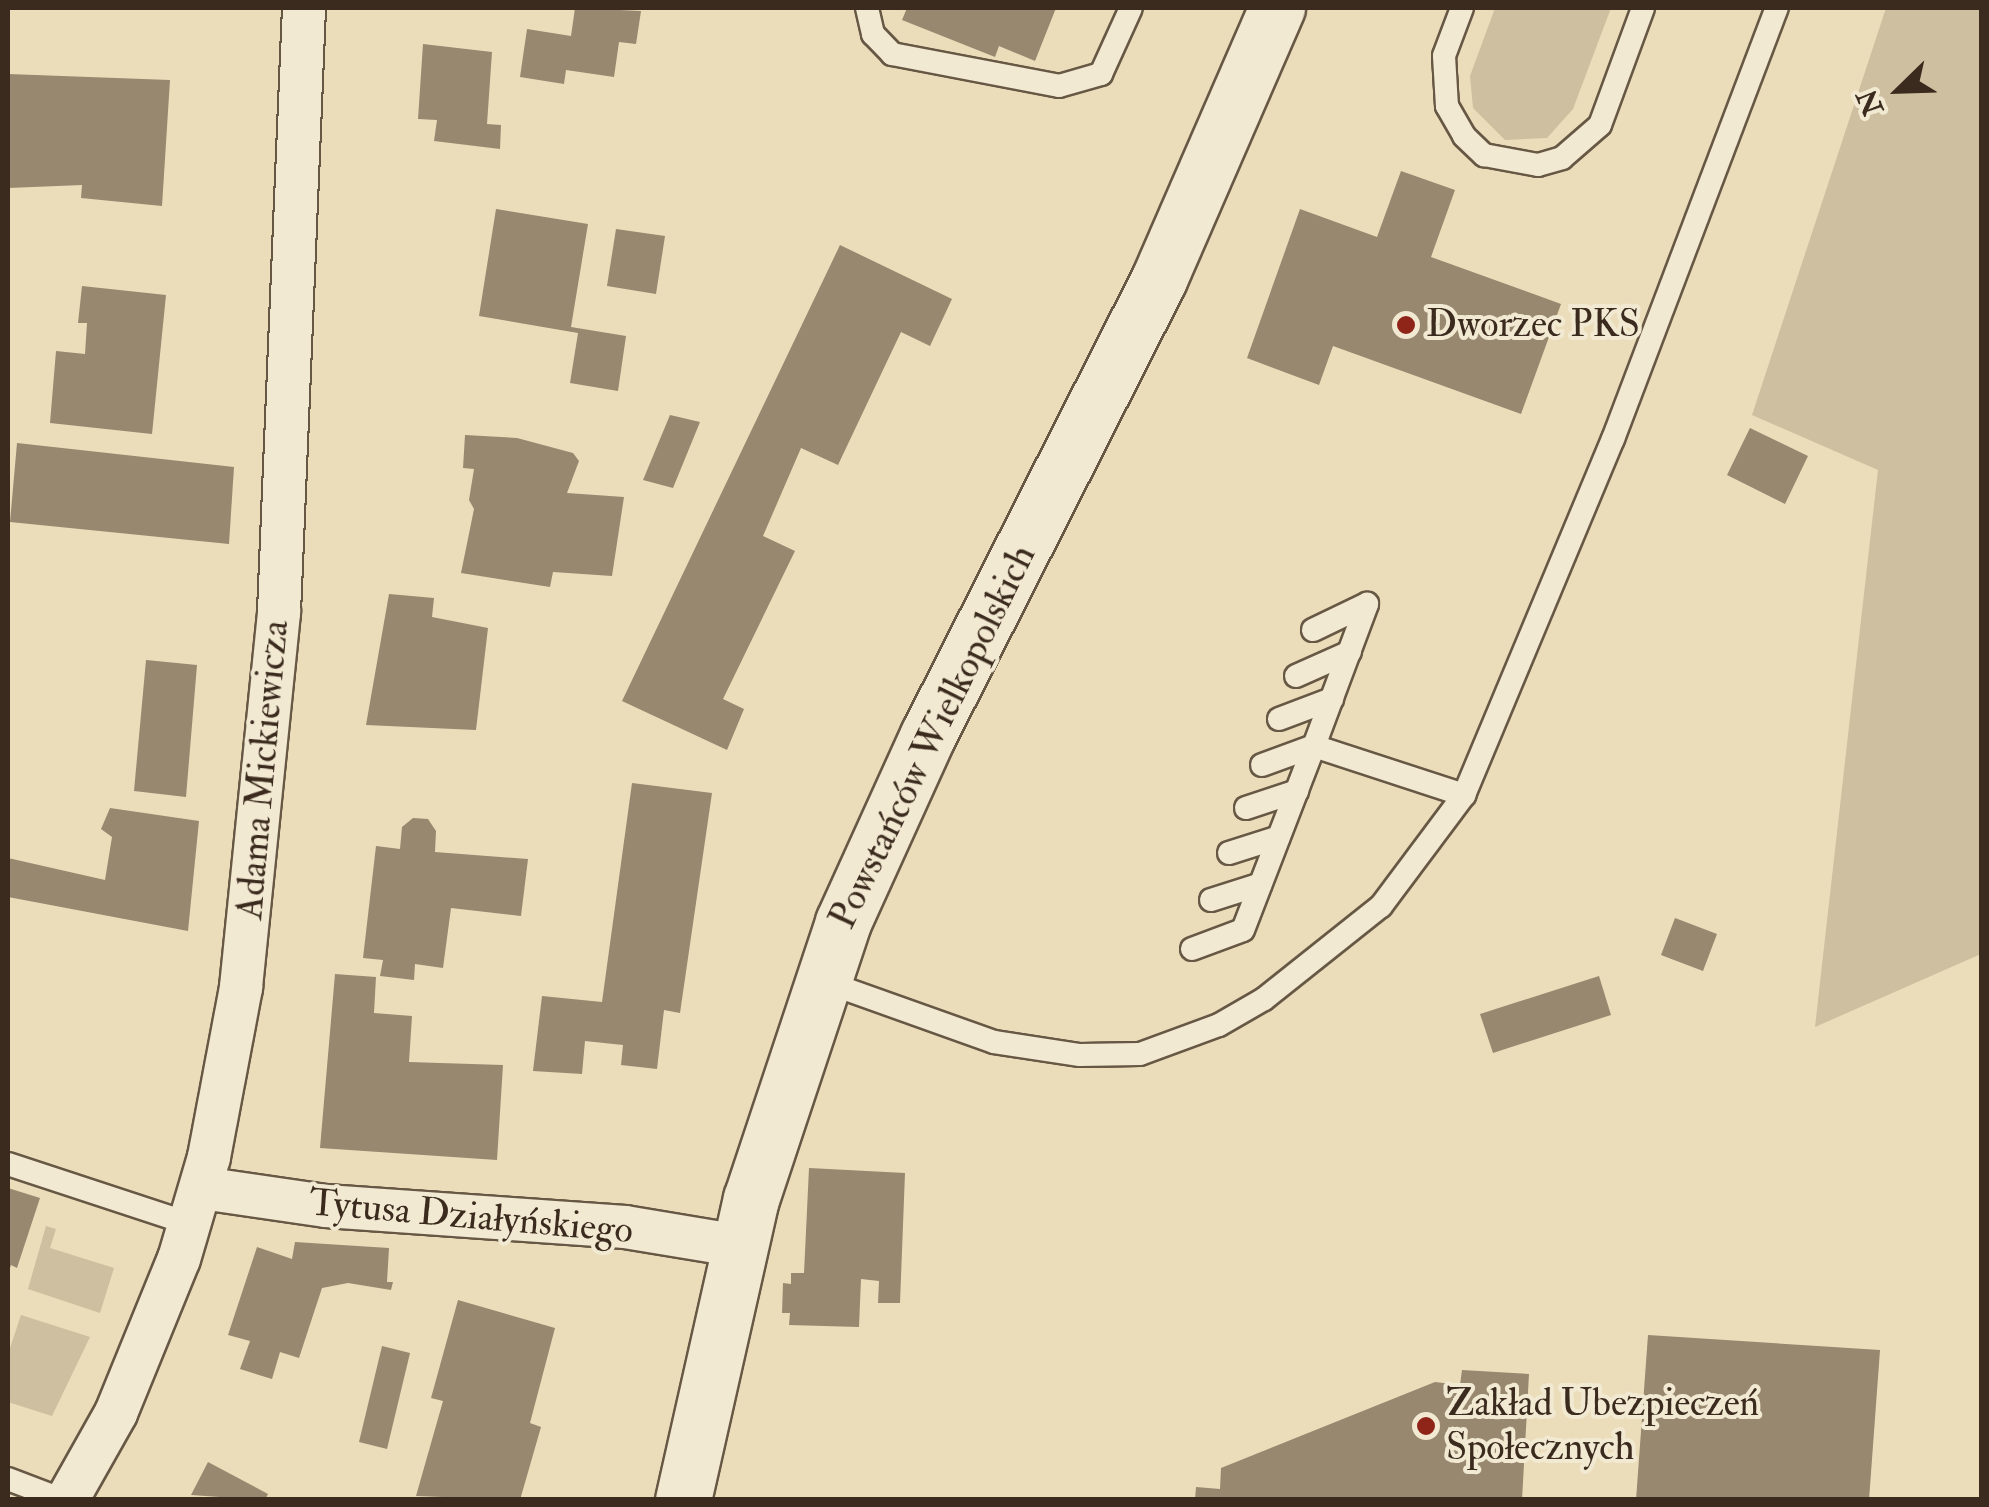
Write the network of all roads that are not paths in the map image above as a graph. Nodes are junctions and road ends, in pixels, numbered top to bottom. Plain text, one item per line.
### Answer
1 (304, 8) edge
2 (867, 8) edge
3 (1132, 8) edge
4 (1277, 8) edge
5 (1462, 8) edge
6 (1643, 8) edge
7 (1777, 8) edge
8 (1312, 630) dead end
9 (1350, 652) junction
10 (1296, 676) dead end
11 (1332, 699) junction
12 (1279, 719) dead end
13 (1314, 746) junction
14 (1262, 765) dead end
15 (1296, 791) junction
16 (1464, 795) junction
17 (1246, 808) dead end
18 (1279, 838) junction
19 (1229, 853) dead end
20 (1261, 884) junction
21 (1211, 900) dead end
22 (1192, 949) dead end
23 (820, 980) junction
24 (8, 1164) edge
25 (196, 1206) junction
26 (740, 1246) junction
27 (8, 1478) edge
28 (65, 1500) edge
29 (682, 1500) edge

1 - 25 street, Adama Mickiewicza
2 - 3 lane
4 - 23 street, Powstańców Wielkopolskich
5 - 6 lane
7 - 16 lane
8 - 9 lane
9 - 10 lane
9 - 11 lane
11 - 12 lane
11 - 13 lane
13 - 14 lane
13 - 15 lane
13 - 16 lane
15 - 17 lane
15 - 18 lane
16 - 23 lane
18 - 19 lane
18 - 20 lane
20 - 21 lane
20 - 22 lane
23 - 26 street, Powstańców Wielkopolskich
24 - 25 lane
25 - 26 street, Tytusa Działyńskiego
25 - 28 street, Adama Mickiewicza
26 - 29 street, Powstańców Wielkopolskich
27 - 28 lane

